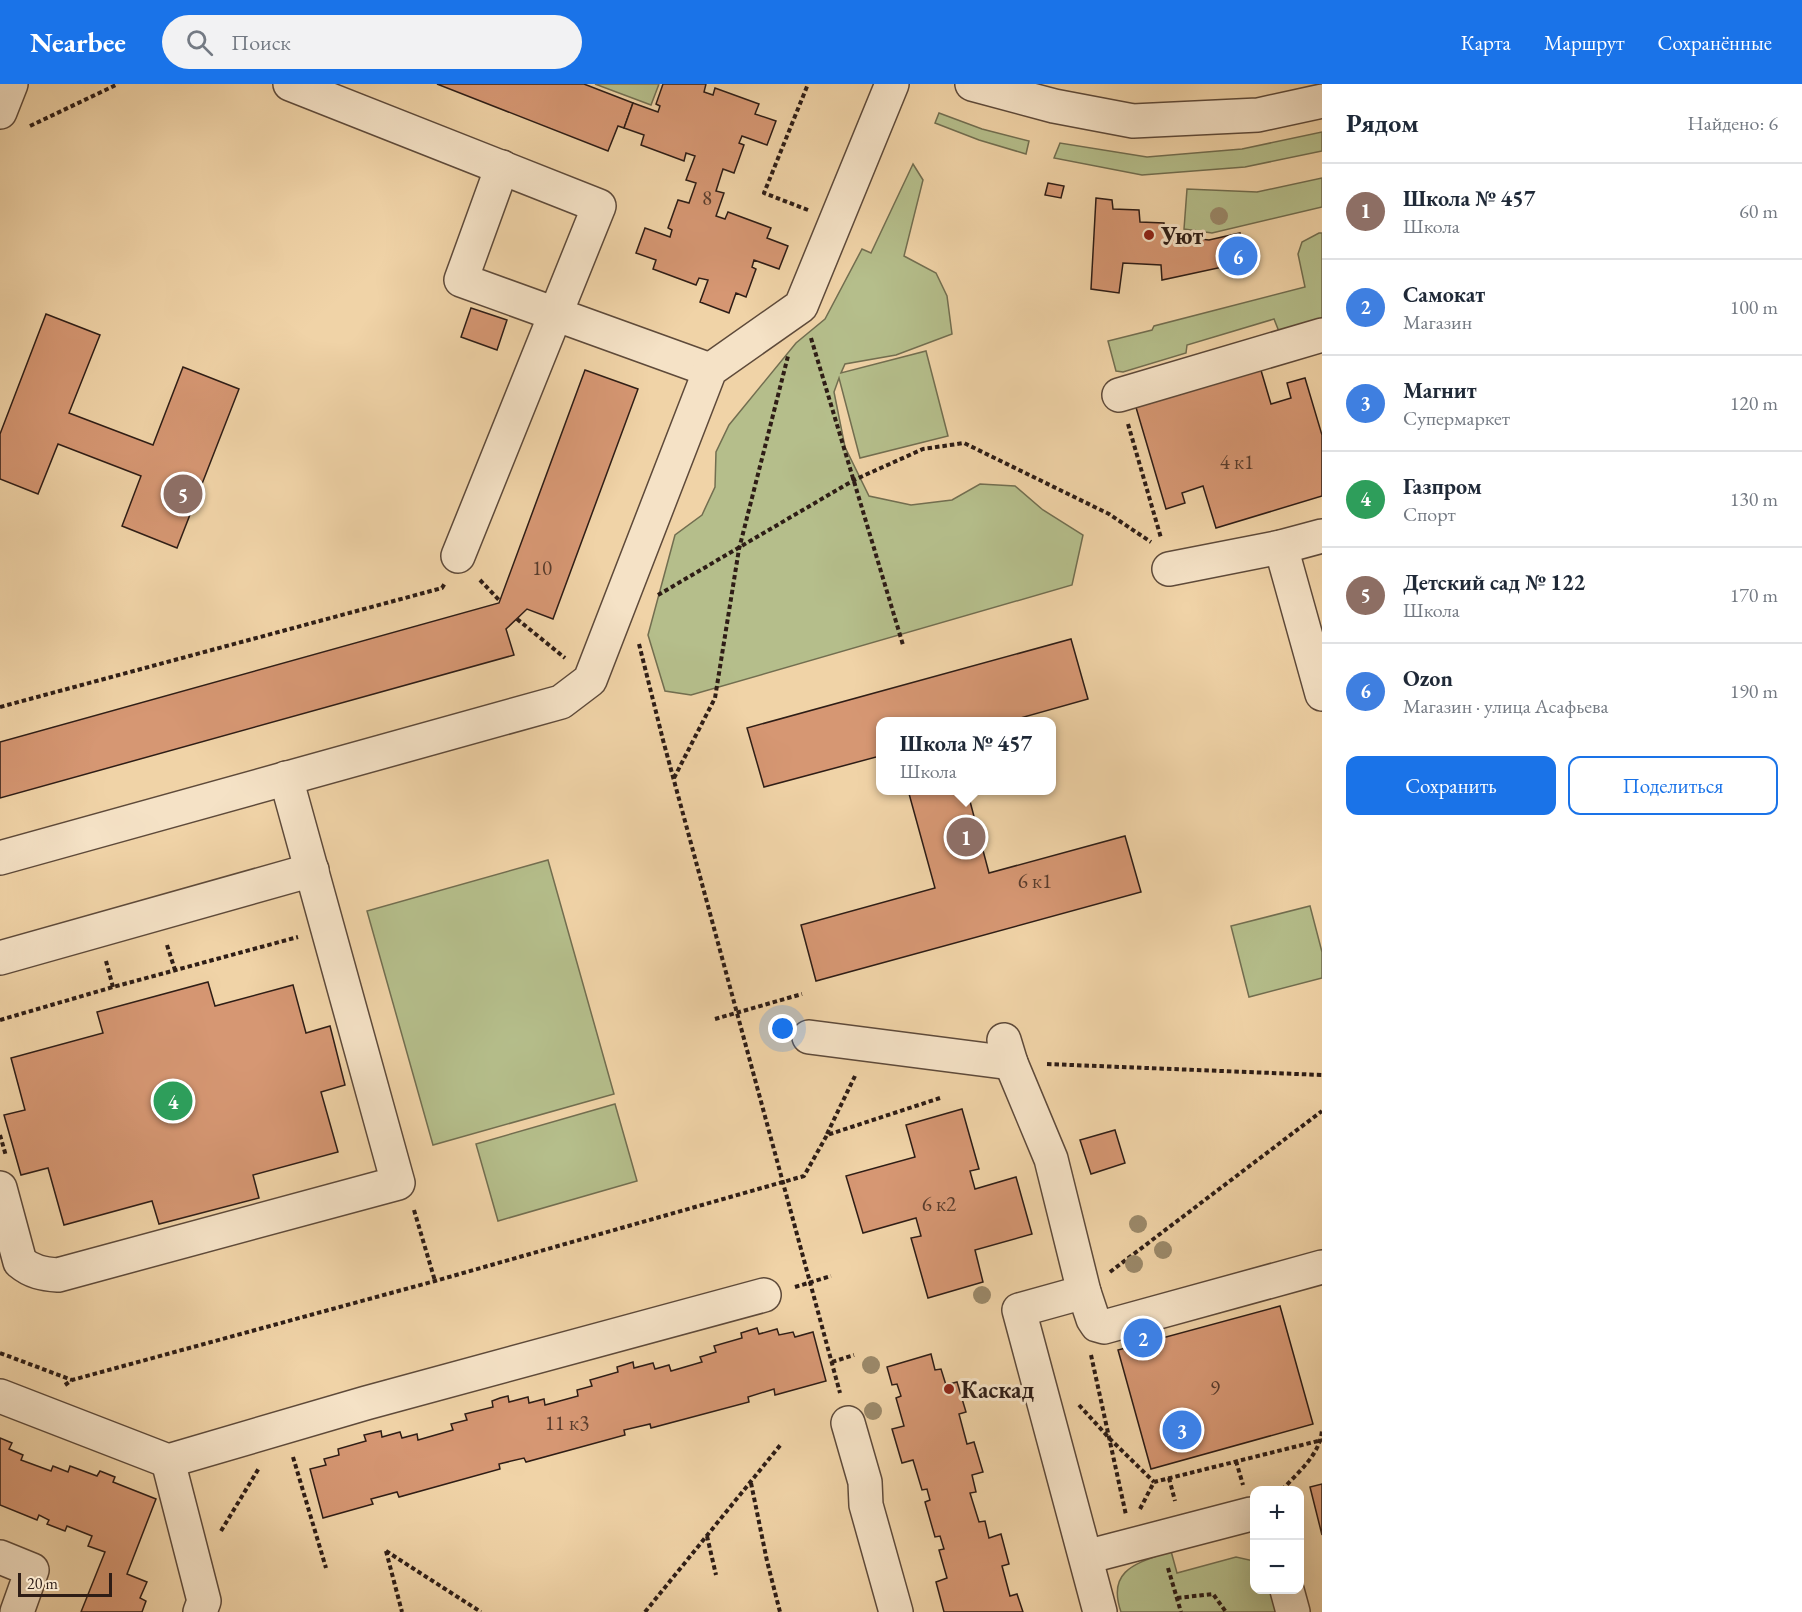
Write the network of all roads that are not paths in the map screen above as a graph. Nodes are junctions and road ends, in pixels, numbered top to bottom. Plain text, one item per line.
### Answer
1 (11, 84) edge
2 (290, 84) edge
3 (892, 84) edge
4 (972, 84) edge
5 (1322, 101) edge
6 (11, 121) edge
7 (502, 167) junction
8 (557, 314) junction
9 (1322, 335) edge
10 (710, 370) junction
11 (1119, 395) road end
12 (1322, 536) edge
13 (1281, 547) junction
14 (458, 556) road end
15 (1167, 560) road end
16 (1322, 694) edge
17 (286, 778) junction
18 (0, 858) edge
19 (312, 870) junction
20 (0, 958) edge
21 (809, 1037) dead end
22 (3, 1173) edge
23 (1322, 1267) edge
24 (1084, 1292) junction
25 (764, 1295) road end
26 (0, 1396) edge
27 (848, 1423) road end
28 (168, 1461) junction
29 (1250, 1514) edge
30 (0, 1557) edge
31 (1086, 1557) junction
32 (1288, 1594) edge
33 (16, 1612) edge
34 (200, 1612) edge
35 (896, 1612) edge
36 (1100, 1612) edge
37 (1293, 1612) edge

1 - 6 street
2 - 7 street
3 - 10 street
4 - 5 street
7 - 8 street
7 - 8 street
8 - 10 street
8 - 14 street
9 - 11 street
10 - 17 street
12 - 13 street
13 - 15 street
13 - 16 street
17 - 18 street
17 - 19 street
19 - 20 street
19 - 22 street
21 - 24 street
23 - 24 street
24 - 31 street
25 - 28 street
26 - 28 street
27 - 35 street
28 - 34 street
29 - 31 street
30 - 33 street
31 - 36 street
32 - 37 street

